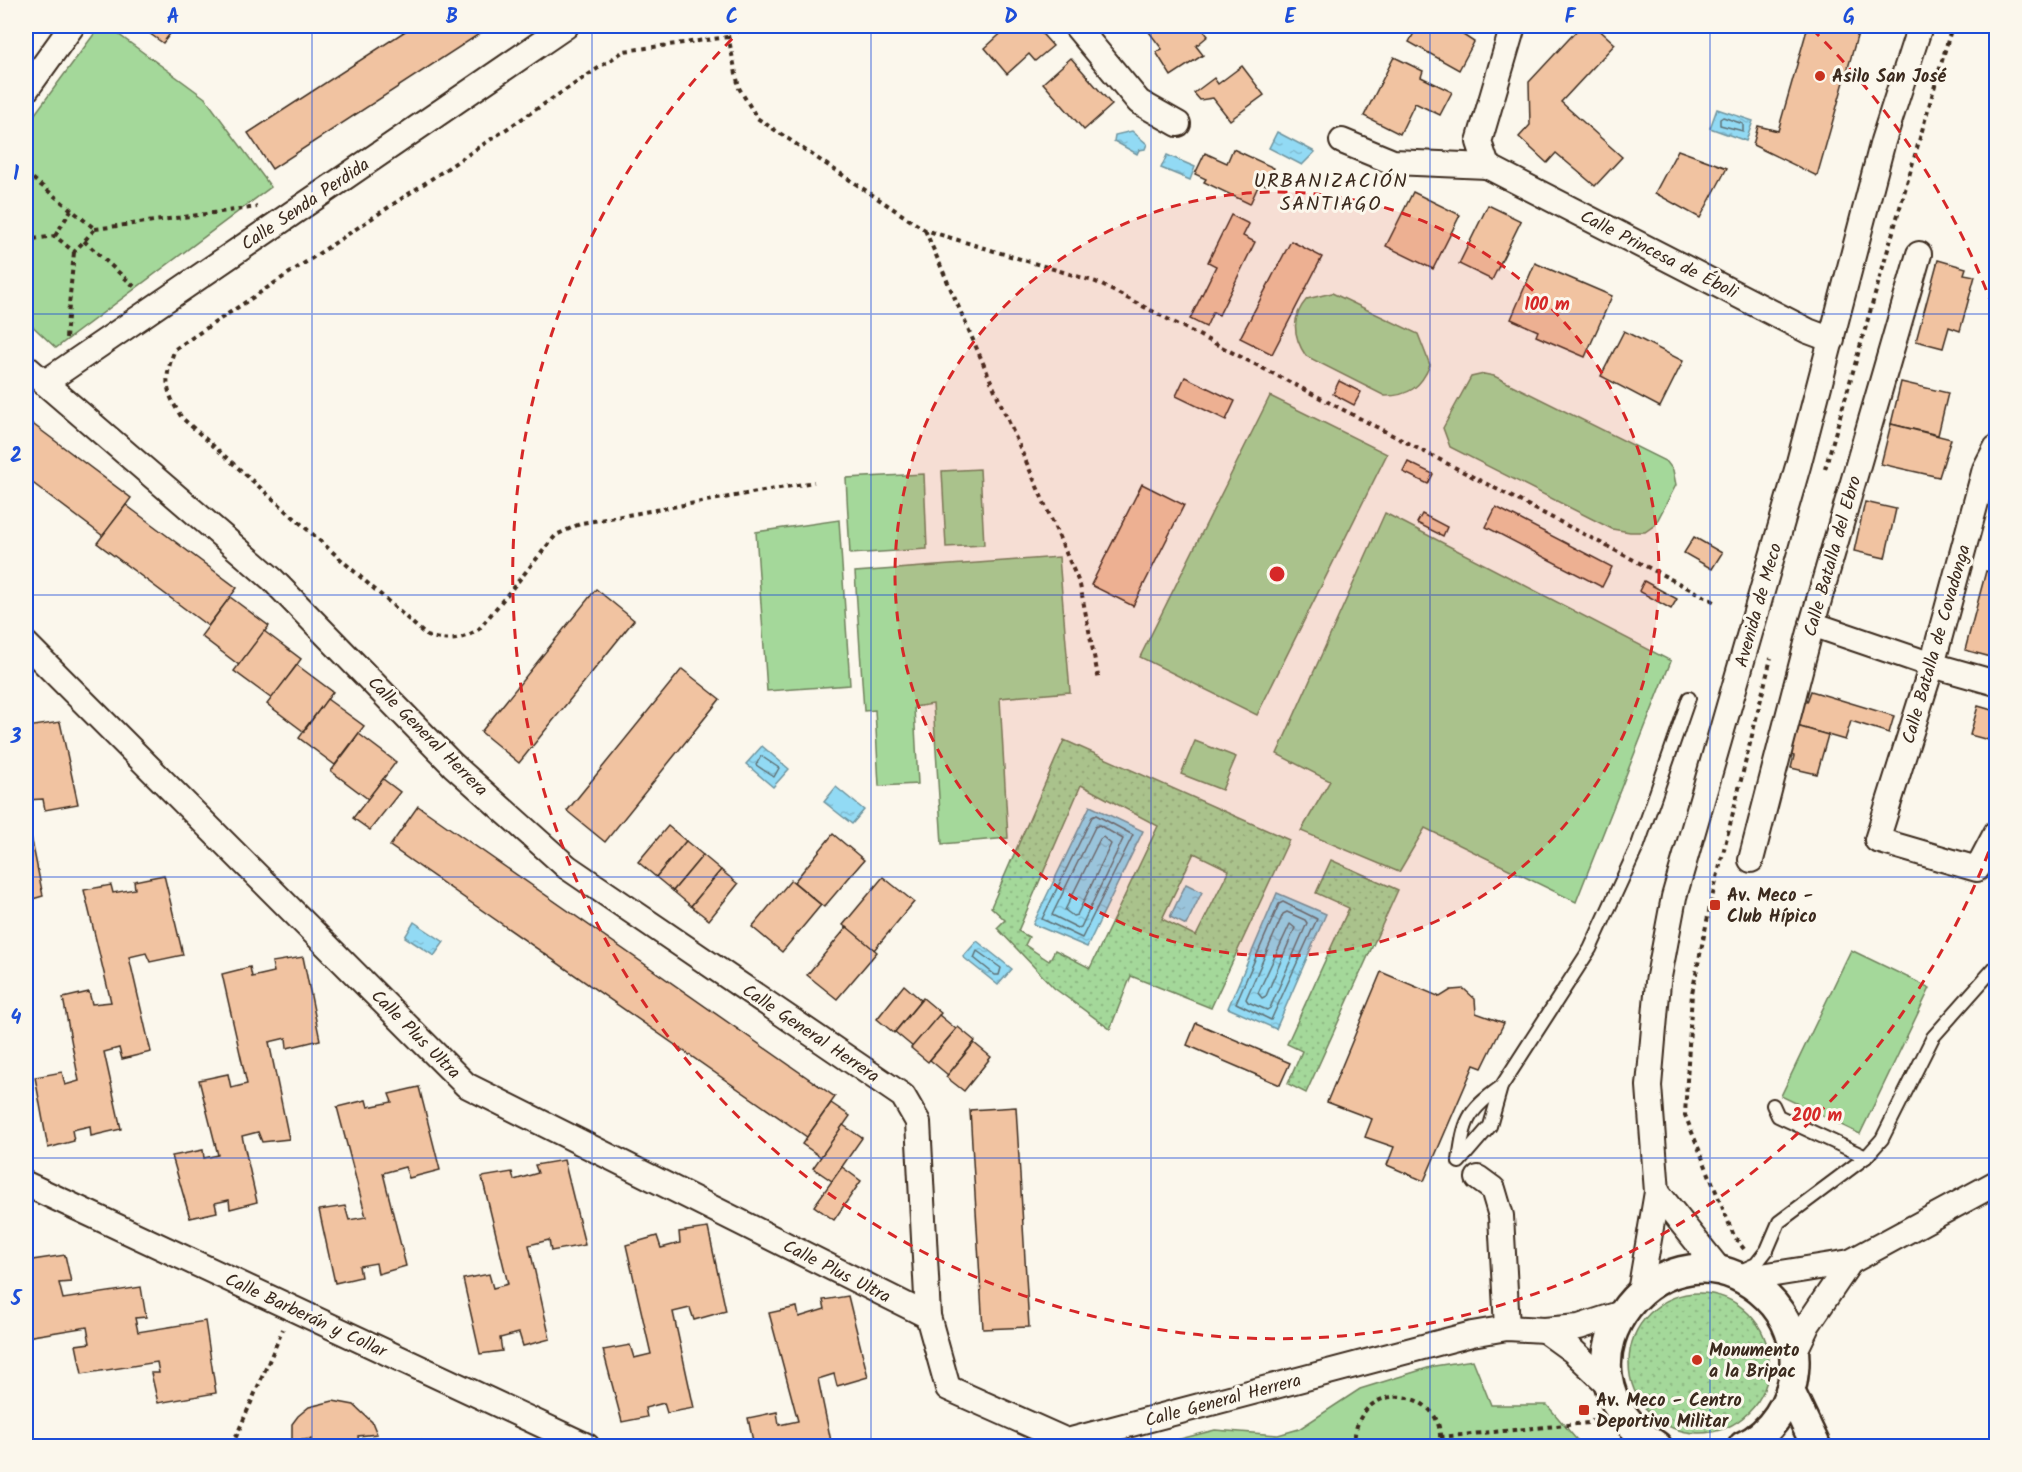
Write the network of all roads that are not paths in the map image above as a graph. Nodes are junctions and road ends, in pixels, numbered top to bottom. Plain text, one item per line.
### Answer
1 (72, 26) edge
2 (566, 26) edge
3 (1076, 26) edge
4 (1513, 26) edge
5 (1920, 26) edge
6 (26, 90) edge
7 (1178, 124) dead end
8 (1342, 141) dead end
9 (1487, 166) junction
10 (1919, 254) dead end
11 (1832, 340) junction
12 (26, 367) edge
13 (44, 382) junction
14 (1996, 448) edge
15 (1991, 470) edge
16 (1812, 624) junction
17 (26, 644) edge
18 (1932, 665) junction
19 (1996, 683) edge
20 (1689, 698) dead end
21 (1996, 833) edge
22 (1751, 860) dead end
23 (1996, 966) edge
24 (1501, 1087) junction
25 (1773, 1105) dead end
26 (1866, 1156) junction
27 (1459, 1162) junction
28 (1478, 1178) joint
29 (1996, 1183) edge
30 (26, 1184) edge
31 (1657, 1192) junction
32 (1850, 1262) junction
33 (1732, 1275) junction
34 (1640, 1292) junction
35 (1622, 1313) junction
36 (928, 1316) junction
37 (1507, 1328) junction
38 (1544, 1330) junction
39 (1794, 1353) junction
40 (1609, 1385) junction
41 (1790, 1391) junction
42 (1644, 1442) edge
43 (1069, 1445) edge
44 (587, 1446) edge
45 (1747, 1446) edge
46 (1816, 1446) edge

1 - 6 street
2 - 13 street, Calle Senda Perdida
3 - 7 street
4 - 9 street
5 - 11 street, Avenida de Meco
8 - 9 street, Calle Princesa de Éboli
9 - 11 street, Calle Princesa de Éboli
10 - 16 street, Calle Batalla del Ebro
11 - 31 street, Avenida de Meco
12 - 13 street, Calle General Herrera
13 - 36 street, Calle General Herrera
14 - 15 street, Calle Batalla de Covadonga
15 - 18 street, Calle Batalla de Covadonga
16 - 18 street
16 - 22 street, Calle Batalla del Ebro
17 - 36 street, Calle Plus Ultra
18 - 19 street
18 - 21 street, Calle Batalla de Covadonga
20 - 24 lane
23 - 26 lane
24 - 27 lane
24 - 27 lane
25 - 26 lane
26 - 33 lane
27 - 28 lane
28 - 37 street
29 - 32 street
30 - 44 street, Calle Barberán y Collar
31 - 33 street
31 - 34 street, Avenida de Meco
32 - 33 street
32 - 39 street
33 - 34 street
33 - 39 street
34 - 35 street
35 - 38 street, Calle General Herrera
35 - 40 street
36 - 43 street, Calle General Herrera
37 - 38 street, Calle General Herrera
37 - 43 street, Calle General Herrera
38 - 40 street
39 - 41 street
40 - 42 street
41 - 45 street
41 - 46 street

